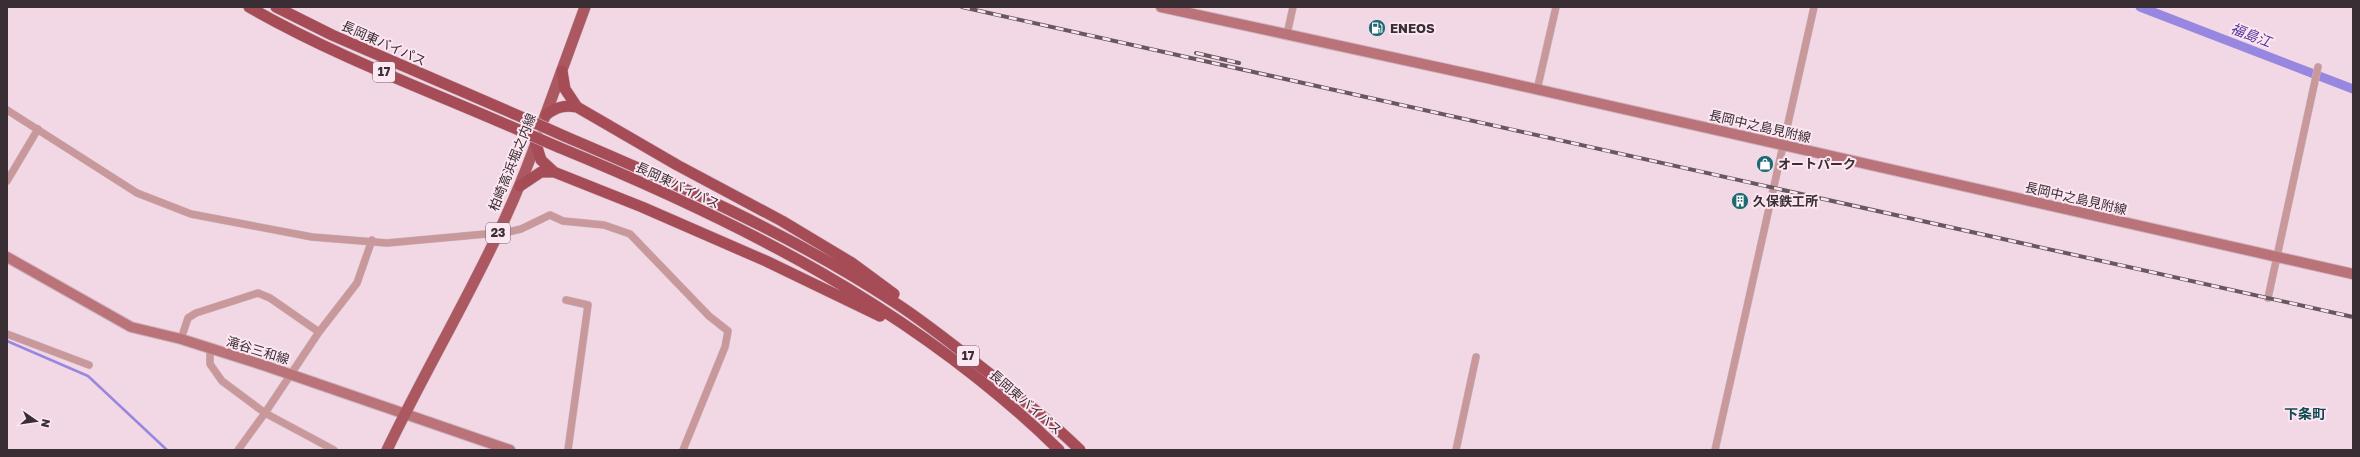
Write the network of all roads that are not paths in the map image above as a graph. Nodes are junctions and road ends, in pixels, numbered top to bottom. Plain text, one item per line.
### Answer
1 (249, 7) edge
2 (276, 7) edge
3 (585, 7) edge
4 (1161, 7) edge
5 (1294, 7) edge
6 (1556, 7) edge
7 (1814, 7) edge
8 (1287, 34) junction
9 (2318, 67) dead end
10 (562, 71) junction
11 (1537, 90) junction
12 (577, 107) junction
13 (7, 110) edge
14 (546, 115) junction
15 (38, 129) junction
16 (536, 144) junction
17 (1783, 145) junction
18 (554, 172) junction
19 (7, 181) edge
20 (520, 186) junction
21 (498, 233) junction
22 (372, 240) junction
23 (7, 257) edge
24 (2277, 257) junction
25 (2353, 274) edge
26 (838, 289) junction
27 (2268, 298) dead end
28 (566, 300) dead end
29 (318, 332) junction
30 (7, 334) edge
31 (181, 339) junction
32 (210, 349) junction
33 (943, 352) junction
34 (962, 352) junction
35 (1476, 357) dead end
36 (89, 365) dead end
37 (292, 374) junction
38 (265, 413) junction
39 (405, 413) junction
40 (238, 450) edge
41 (334, 450) edge
42 (387, 450) edge
43 (510, 450) edge
44 (568, 450) edge
45 (683, 450) edge
46 (1050, 450) edge
47 (1059, 450) edge
48 (1080, 450) edge
49 (1456, 450) edge
50 (1715, 450) edge

1 - 26 highway, 長岡東バイパス / 17, bridge
2 - 34 highway, 長岡東バイパス / 17, bridge
3 - 10 main road, 柏崎高浜堀之内線 / 23
4 - 8 main road, 長岡中之島見附線
5 - 8 street
6 - 11 street
7 - 17 street
8 - 11 main road, 長岡中之島見附線
9 - 24 street
10 - 12 highway
10 - 14 main road, 柏崎高浜堀之内線 / 23
11 - 17 main road, 長岡中之島見附線
12 - 14 highway
12 - 34 highway
13 - 15 street
14 - 16 main road, 柏崎高浜堀之内線 / 23
15 - 19 street
15 - 22 street
16 - 18 highway
16 - 20 main road, 柏崎高浜堀之内線 / 23
17 - 24 main road, 長岡中之島見附線
17 - 50 street
18 - 20 highway
18 - 26 highway
20 - 21 main road, 柏崎高浜堀之内線 / 23
21 - 22 street
21 - 39 main road, 柏崎高浜堀之内線 / 23
21 - 45 street
22 - 29 street
23 - 31 main road, 滝谷三和線
24 - 25 main road, 長岡中之島見附線
24 - 27 street
26 - 33 highway, 長岡東バイパス / 17
28 - 44 street
29 - 31 street
29 - 37 street
30 - 36 street
31 - 32 main road, 滝谷三和線
32 - 37 main road, 滝谷三和線
32 - 38 street
33 - 46 highway
33 - 47 highway, 長岡東バイパス / 17
34 - 48 highway, 長岡東バイパス / 17
35 - 49 street
37 - 38 street
37 - 39 main road, 滝谷三和線
38 - 40 street
38 - 41 street
39 - 42 main road, 柏崎高浜堀之内線 / 23
39 - 43 main road, 滝谷三和線

